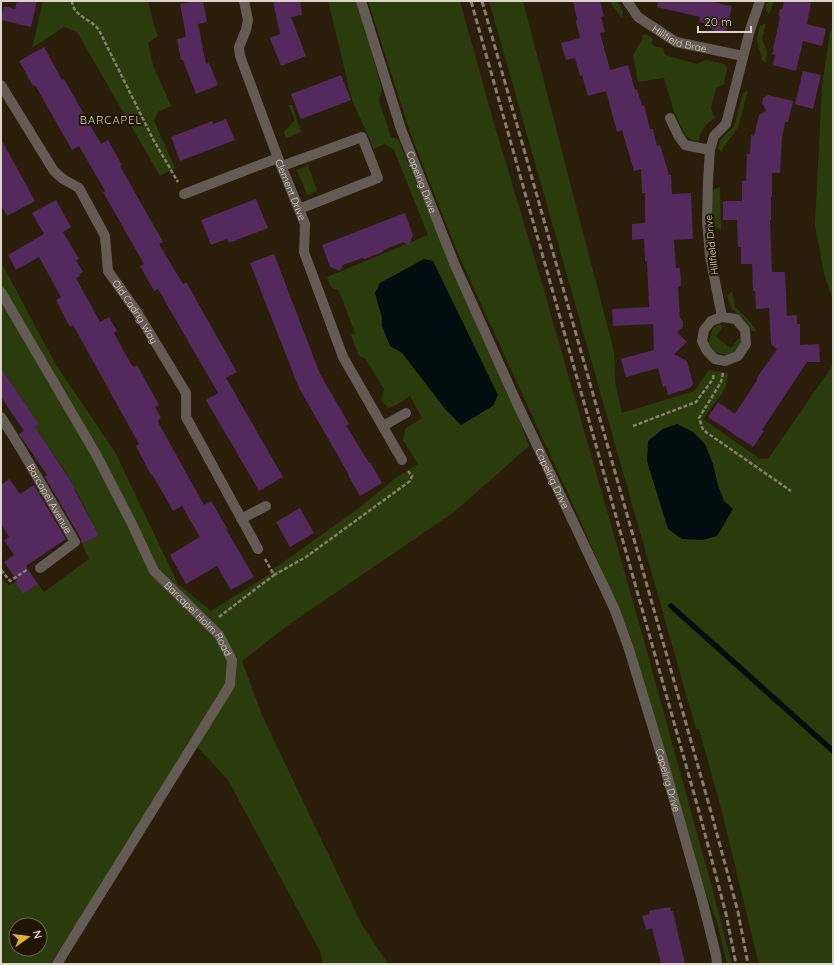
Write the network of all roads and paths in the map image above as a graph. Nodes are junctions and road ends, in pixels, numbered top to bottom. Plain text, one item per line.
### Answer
1 (72, 1) edge
2 (244, 1) edge
3 (361, 1) edge
4 (627, 1) edge
5 (760, 1) edge
6 (743, 56) junction
7 (1, 85) edge
8 (670, 118) dead end
9 (710, 150) junction
10 (280, 162) junction
11 (184, 194) joint
12 (298, 209) junction
13 (1, 292) edge
14 (722, 316) junction
15 (720, 360) junction
16 (406, 413) dead end
17 (1, 417) edge
18 (383, 426) junction
19 (634, 426) dead end
20 (402, 460) dead end
21 (410, 481) dead end
22 (791, 491) dead end
23 (266, 506) dead end
24 (241, 519) junction
25 (258, 549) joint
26 (40, 568) joint
27 (1, 570) edge
28 (274, 575) junction
29 (208, 625) junction
30 (57, 964) edge
31 (717, 964) edge

1 - 11 path
2 - 10 street, Clement Drive
3 - 31 street, Capelrig Drive
4 - 6 street, Hillfield Brae
5 - 6 street, Hillfield Drive
6 - 9 street, Hillfield Drive
7 - 24 street, Old Cadrig Way
8 - 9 street
9 - 14 street, Hillfield Drive
10 - 11 street
10 - 12 street, Clement Drive
10 - 12 street
12 - 18 street, Clement Drive
13 - 29 street, Barcapel Holm Road
14 - 15 street
14 - 15 street
15 - 19 path
15 - 22 path
16 - 18 street
17 - 26 street, Barcapel Avenue
18 - 20 street, Clement Drive
21 - 28 path
23 - 24 street
24 - 25 street, Old Cadrig Way
25 - 28 path
26 - 27 path
28 - 29 path
29 - 30 street, Barcapel Holm Road

